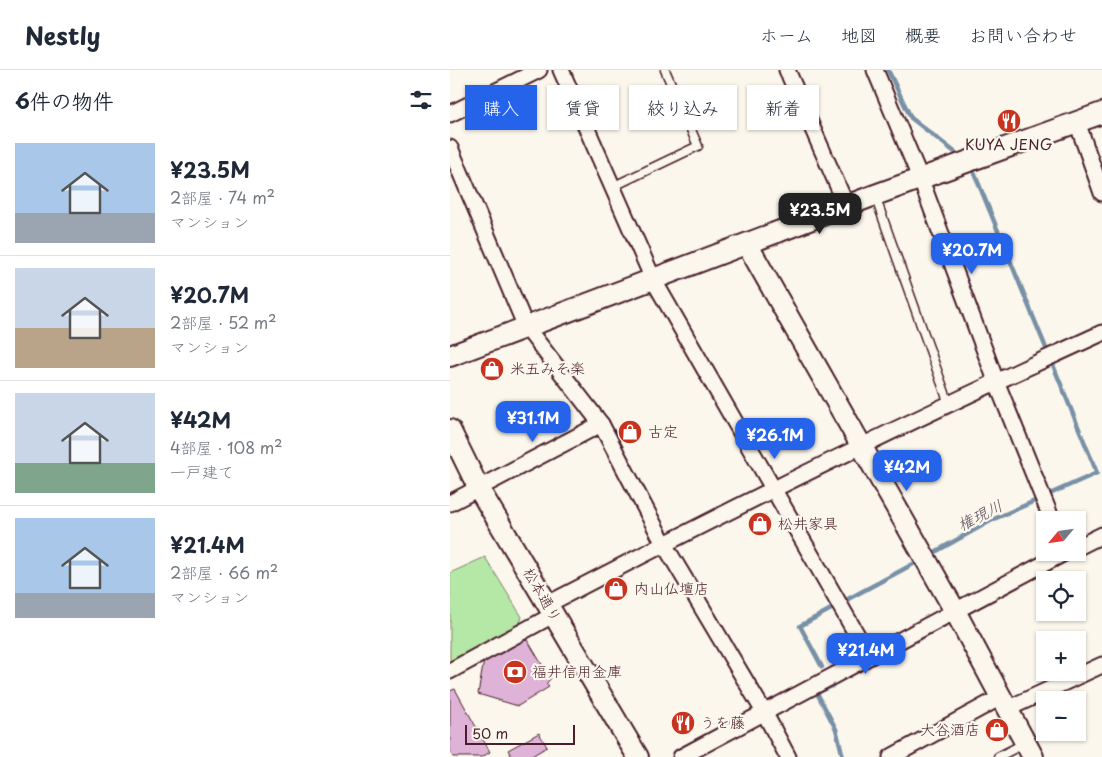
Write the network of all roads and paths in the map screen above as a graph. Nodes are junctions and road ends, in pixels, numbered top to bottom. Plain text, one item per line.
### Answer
1 (539, 70) edge
2 (561, 70) edge
3 (665, 70) edge
4 (787, 70) edge
5 (875, 70) edge
6 (1102, 113) edge
7 (450, 114) edge
8 (1077, 122) junction
9 (450, 148) edge
10 (921, 180) junction
11 (612, 187) junction
12 (1102, 193) edge
13 (874, 196) junction
14 (847, 206) junction
15 (747, 244) junction
16 (653, 279) junction
17 (526, 326) junction
18 (1102, 333) edge
19 (450, 356) edge
20 (996, 381) junction
21 (949, 404) junction
22 (601, 424) junction
23 (450, 430) edge
24 (861, 447) junction
25 (478, 489) junction
26 (775, 490) junction
27 (450, 503) edge
28 (1048, 511) edge
29 (1102, 535) edge
30 (1086, 543) edge
31 (664, 544) junction
32 (1049, 561) edge
33 (550, 609) junction
34 (955, 611) junction
35 (869, 656) junction
36 (1102, 665) edge
37 (450, 671) edge
38 (1004, 703) junction
39 (764, 712) junction
40 (1029, 750) edge
41 (638, 757) edge
42 (681, 757) edge
43 (788, 757) edge
44 (891, 757) edge
45 (998, 757) edge

1 - 7 street
2 - 11 street
3 - 11 lane
4 - 14 street
5 - 10 street
6 - 8 street
8 - 10 street
8 - 12 street
9 - 17 street
10 - 13 street
10 - 20 street
11 - 16 street
13 - 14 street
13 - 21 lane
14 - 15 street
15 - 16 street
15 - 24 street
16 - 17 street
16 - 26 street
17 - 19 street
17 - 22 street
18 - 20 street
20 - 21 street
20 - 28 street
21 - 24 street
22 - 25 street
22 - 31 street
23 - 25 street, 松本通り
24 - 26 street
24 - 34 street
25 - 27 street
25 - 33 street, 松本通り
26 - 31 street
26 - 35 street
29 - 30 street
31 - 33 street
31 - 39 street
32 - 34 street
33 - 37 street
33 - 41 street, 松本通り
34 - 35 street
34 - 38 street
35 - 39 street
36 - 38 street
38 - 40 street
38 - 44 street
39 - 42 street
39 - 43 street
40 - 45 lane

